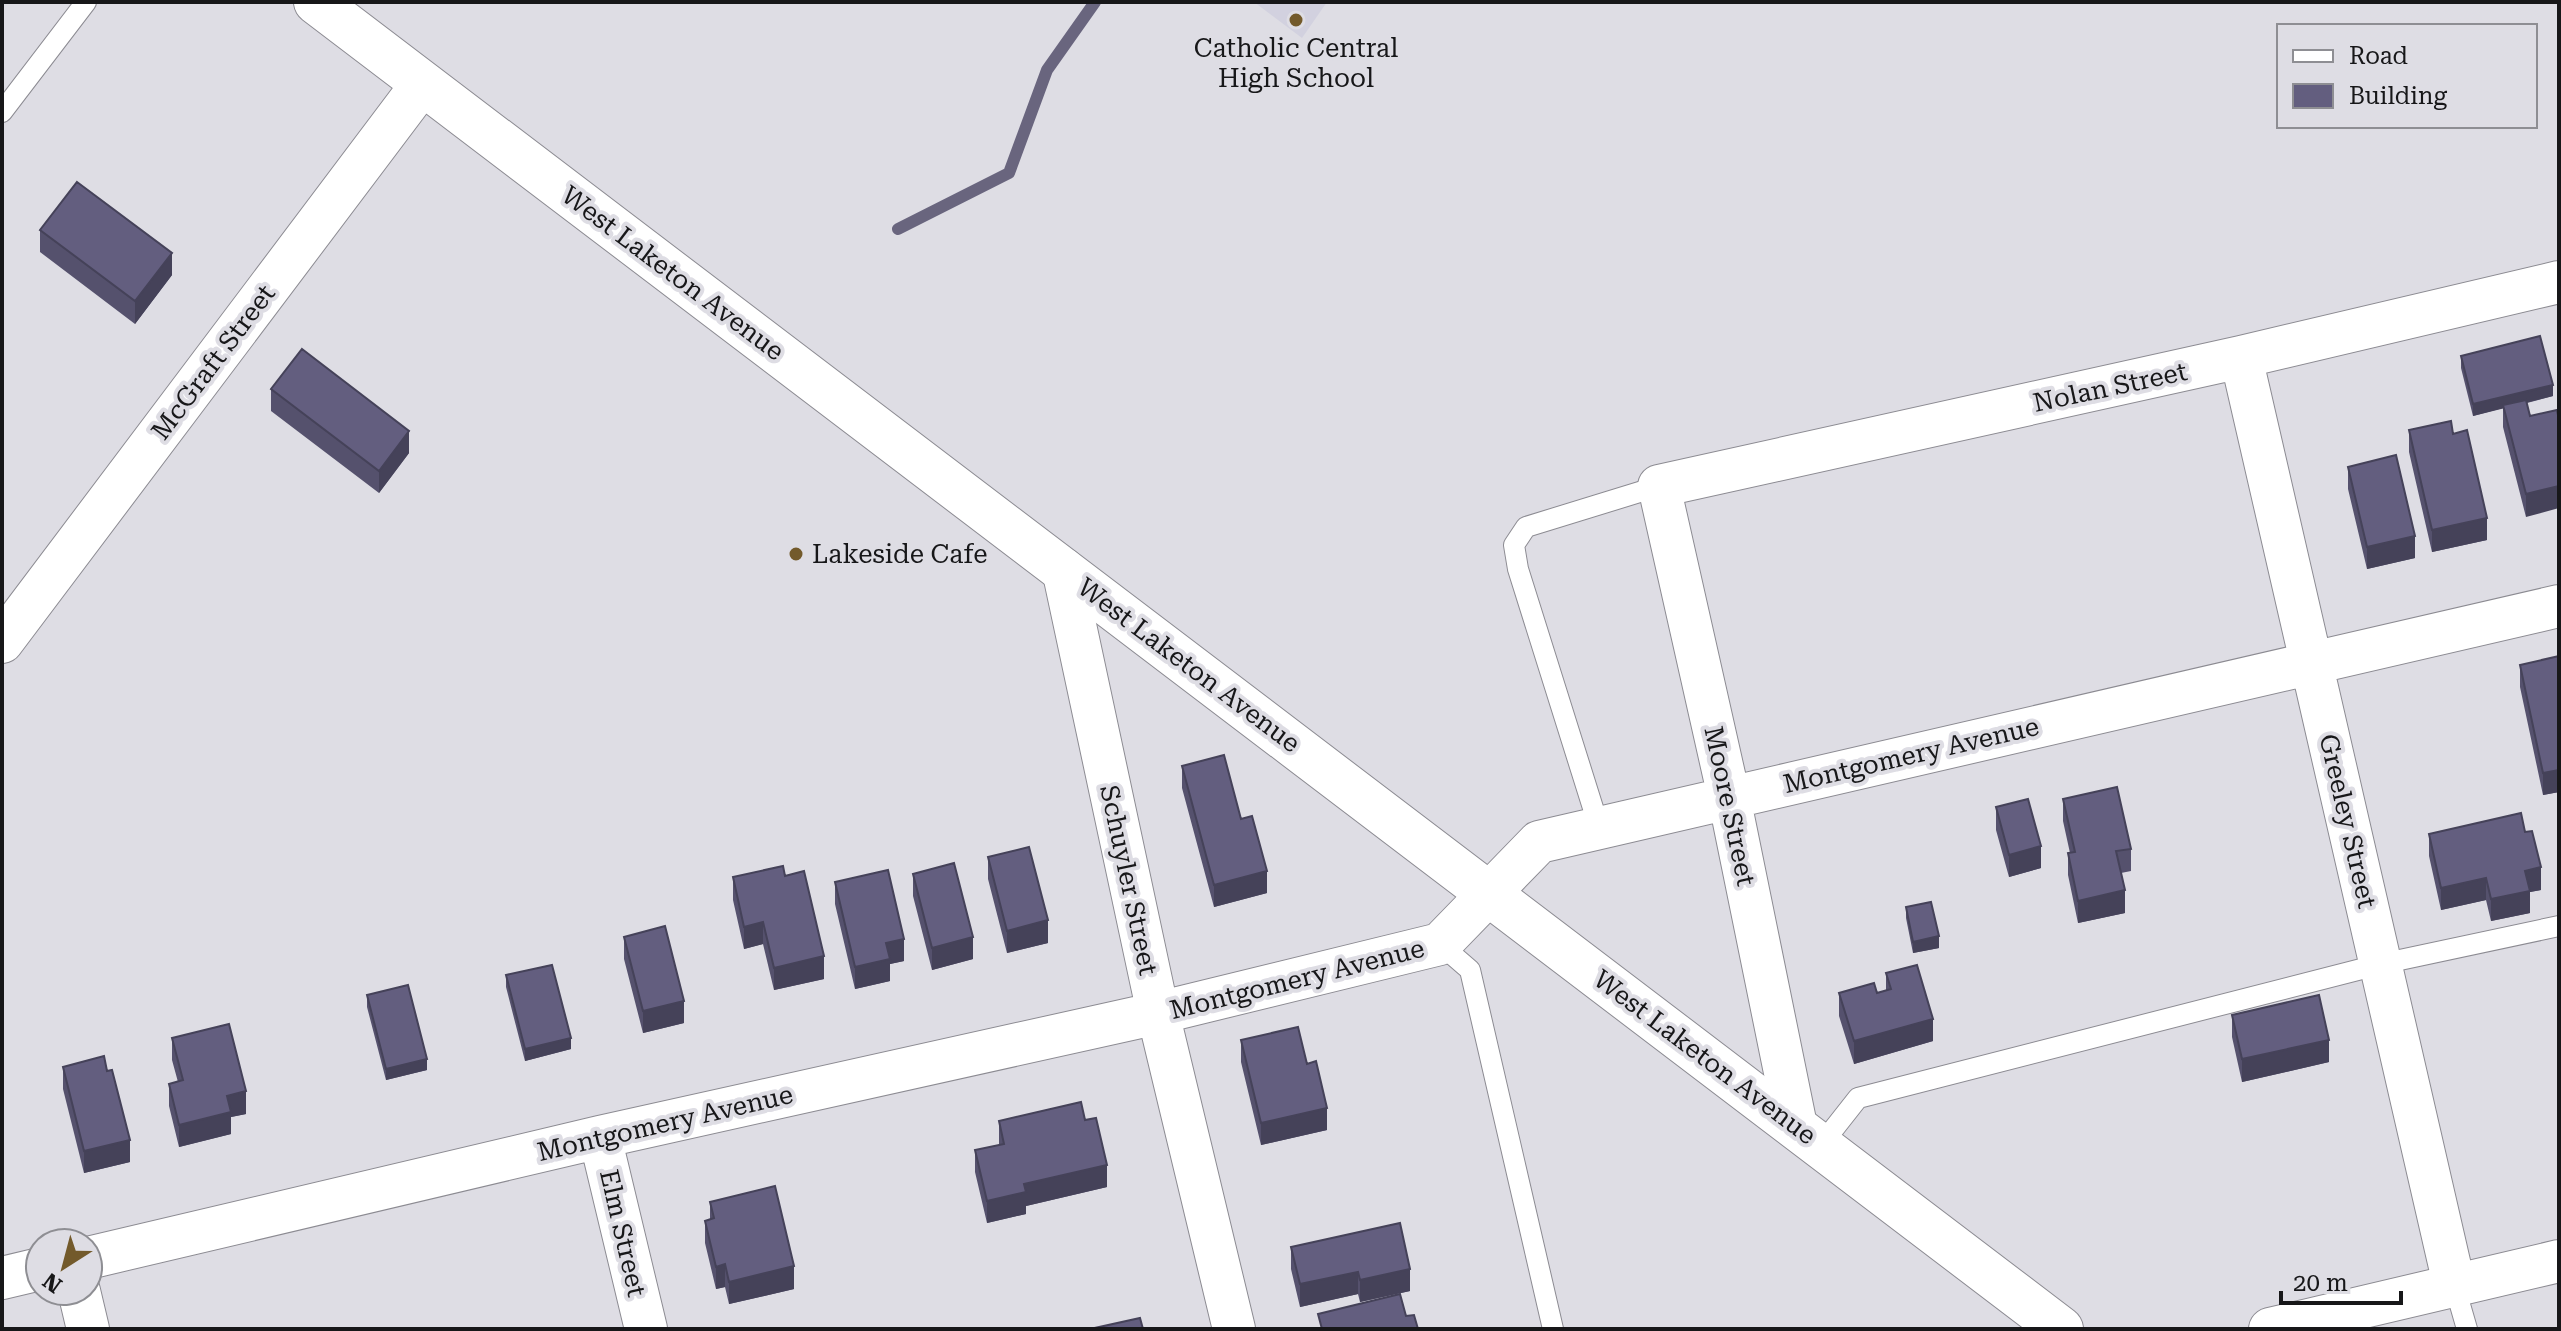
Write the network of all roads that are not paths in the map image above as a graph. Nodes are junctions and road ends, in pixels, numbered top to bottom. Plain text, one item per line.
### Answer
1 (86, 2) edge
2 (316, 2) edge
3 (423, 83) junction
4 (2, 112) edge
5 (2559, 282) edge
6 (2241, 357) junction
7 (1659, 486) junction
8 (1063, 569) junction
9 (2559, 606) edge
10 (2, 642) edge
11 (2312, 664) junction
12 (1729, 797) junction
13 (1599, 827) junction
14 (1489, 893) junction
15 (2559, 926) edge
16 (1440, 944) junction
17 (2381, 964) junction
18 (1158, 1013) junction
19 (1809, 1135) junction
20 (600, 1137) junction
21 (104, 1254) edge
22 (2559, 1261) edge
23 (24, 1273) edge
24 (2, 1278) edge
25 (2454, 1284) junction
26 (83, 1307) edge
27 (88, 1329) edge
28 (646, 1329) edge
29 (1234, 1329) edge
30 (1553, 1329) edge
31 (2061, 1329) edge
32 (2270, 1329) edge
33 (2467, 1329) edge

1 - 4 lane
2 - 3 main road, West Laketon Avenue
3 - 8 main road, West Laketon Avenue
3 - 10 street, McGraft Street
5 - 6 street, Nolan Street
6 - 7 street, Nolan Street
6 - 11 street, Greeley Street
7 - 12 street, Moore Street
7 - 13 lane
8 - 14 main road, West Laketon Avenue
8 - 18 street, Schuyler Street
9 - 11 street, Montgomery Avenue
11 - 12 street, Montgomery Avenue
11 - 17 street, Greeley Street
12 - 13 street, Montgomery Avenue
12 - 19 street, Moore Street
13 - 14 street, Montgomery Avenue
14 - 16 street, Montgomery Avenue
14 - 19 main road, West Laketon Avenue
15 - 17 lane
16 - 18 street, Montgomery Avenue
16 - 30 lane
17 - 19 lane
17 - 25 street, Greeley Street
18 - 20 street, Montgomery Avenue
18 - 29 street, Schuyler Street
19 - 31 main road, West Laketon Avenue
20 - 21 street, Montgomery Avenue
20 - 28 street, Elm Street
22 - 25 street
23 - 24 street
25 - 32 street
25 - 33 lane
26 - 27 street

